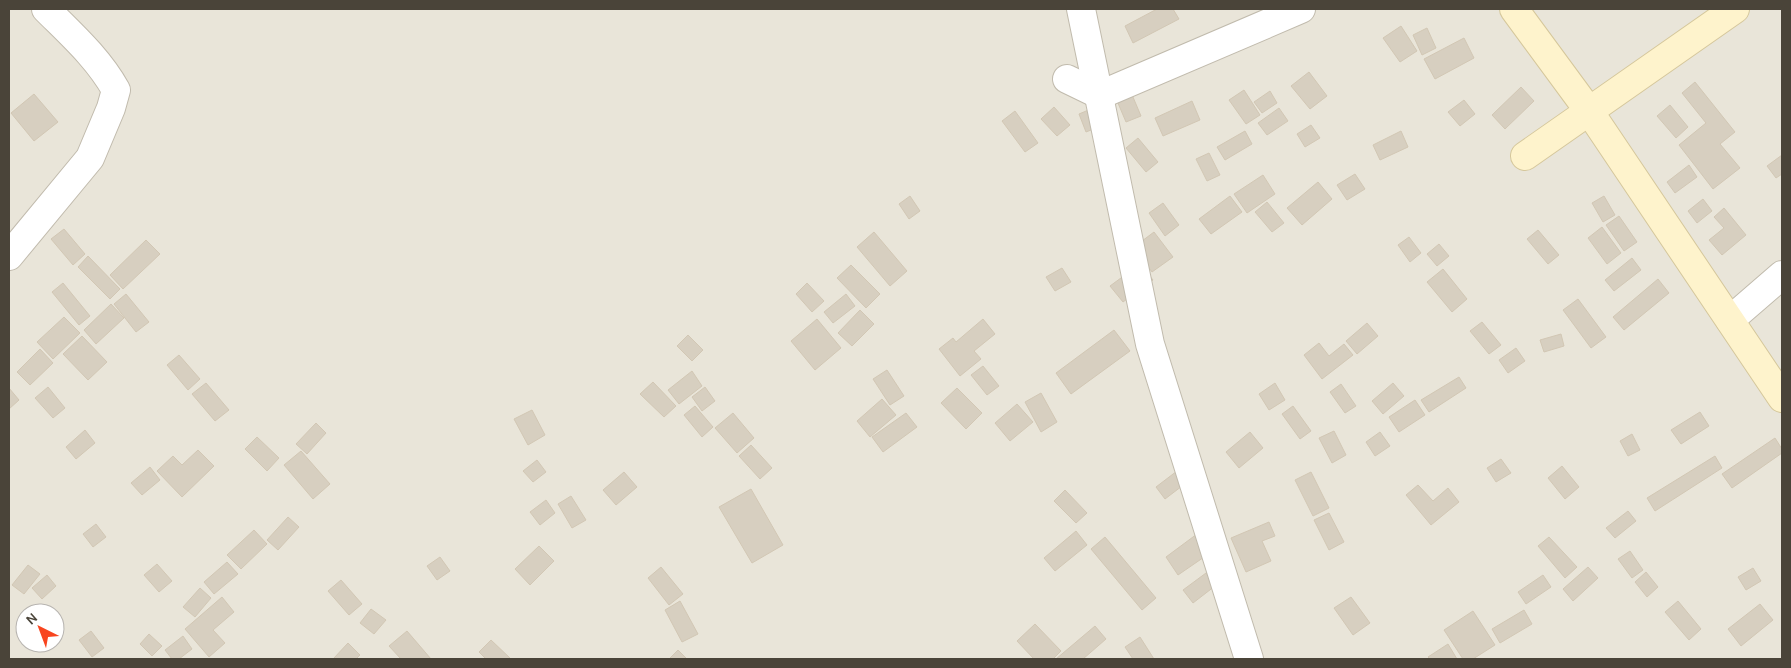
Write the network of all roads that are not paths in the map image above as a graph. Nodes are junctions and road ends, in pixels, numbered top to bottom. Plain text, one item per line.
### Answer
1 (46, 9) edge
2 (1081, 9) edge
3 (1300, 9) edge
4 (1514, 9) edge
5 (1735, 9) edge
6 (1067, 79) dead end
7 (1100, 95) junction
8 (1589, 111) junction
9 (1524, 156) dead end
10 (9, 256) edge
11 (1782, 275) edge
12 (1730, 320) junction
13 (1782, 398) edge
14 (1249, 659) edge

1 - 10 street
2 - 7 street
3 - 7 street
4 - 8 street
5 - 8 street
6 - 7 street
7 - 14 street
8 - 9 street
8 - 12 street
11 - 12 street
12 - 13 street

